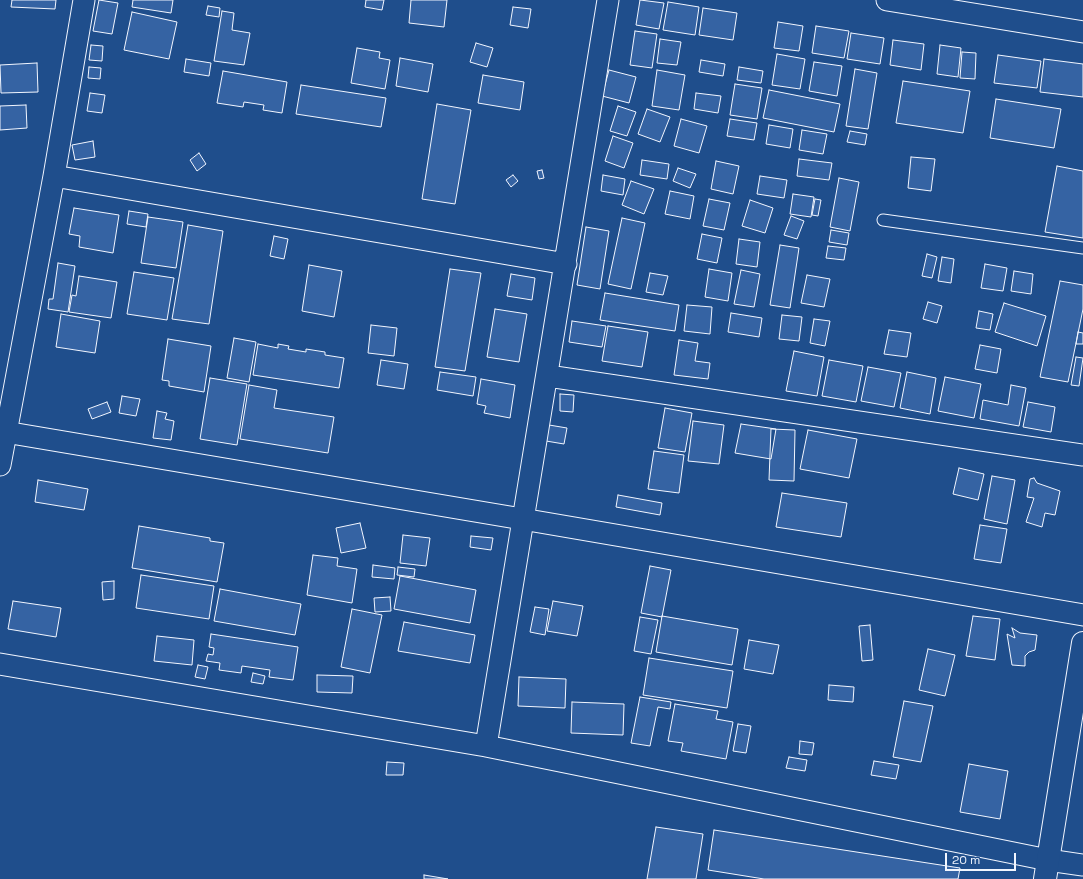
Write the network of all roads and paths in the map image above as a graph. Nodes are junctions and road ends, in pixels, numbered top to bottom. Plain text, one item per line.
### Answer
1 (84, 0) edge
2 (608, 0) edge
3 (888, 0) edge
4 (1083, 32) edge
5 (54, 176) junction
6 (883, 220) dead end
7 (1083, 248) edge
8 (566, 264) junction
9 (548, 376) junction
10 (5, 432) junction
11 (1083, 455) edge
12 (0, 465) edge
13 (522, 518) junction
14 (1083, 615) edge
15 (1083, 643) edge
16 (0, 664) edge
17 (486, 746) junction
18 (1083, 865) edge
19 (1047, 870) edge

1 - 5 street
2 - 8 street
3 - 4 street
5 - 8 street
5 - 10 street
6 - 7 lane
8 - 9 street
9 - 11 street
9 - 13 street
10 - 12 street
10 - 13 street
13 - 14 street
13 - 17 street
15 - 19 main road
16 - 17 street
17 - 19 street
18 - 19 street

